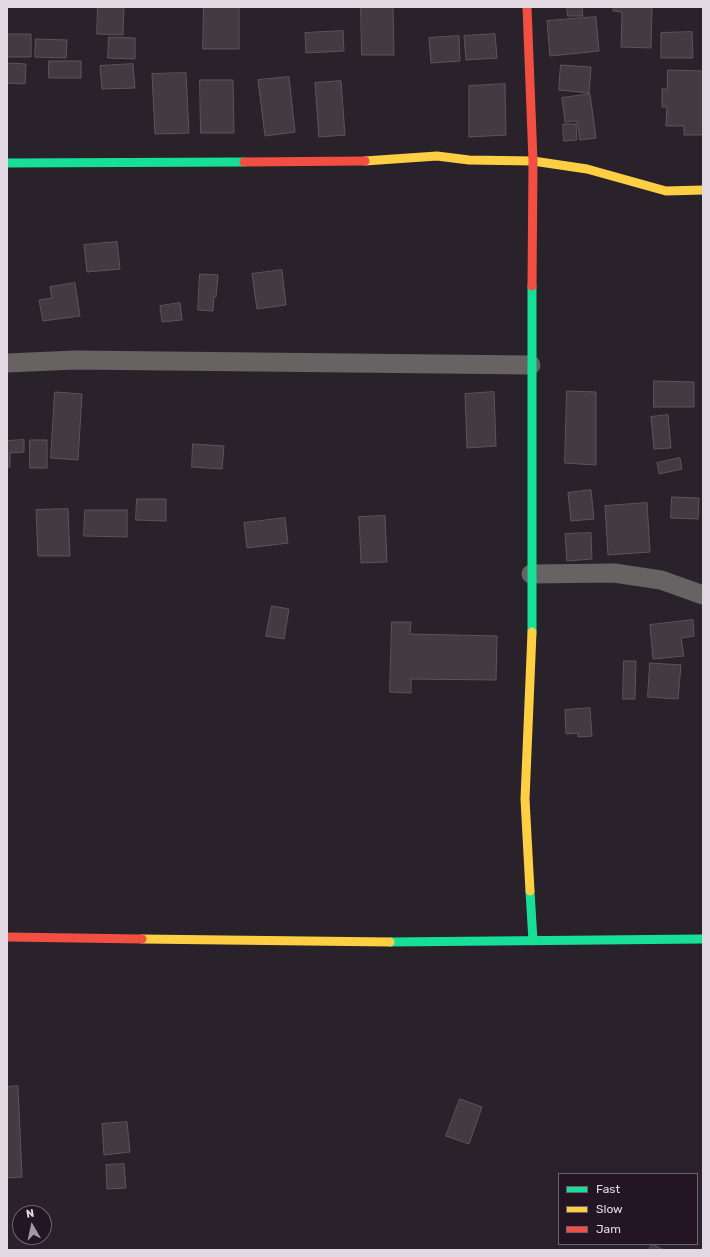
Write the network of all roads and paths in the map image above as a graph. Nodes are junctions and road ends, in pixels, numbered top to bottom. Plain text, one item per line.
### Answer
1 (527, 7) edge
2 (533, 162) junction
3 (7, 163) edge
4 (703, 190) edge
5 (7, 363) edge
6 (531, 365) junction
7 (531, 574) junction
8 (703, 595) edge
9 (7, 937) edge
10 (703, 940) edge
11 (533, 941) junction

1 - 2 street
2 - 3 street
2 - 4 street
2 - 6 street
5 - 6 street
6 - 7 street
7 - 8 street
7 - 11 street
9 - 11 street
10 - 11 street

